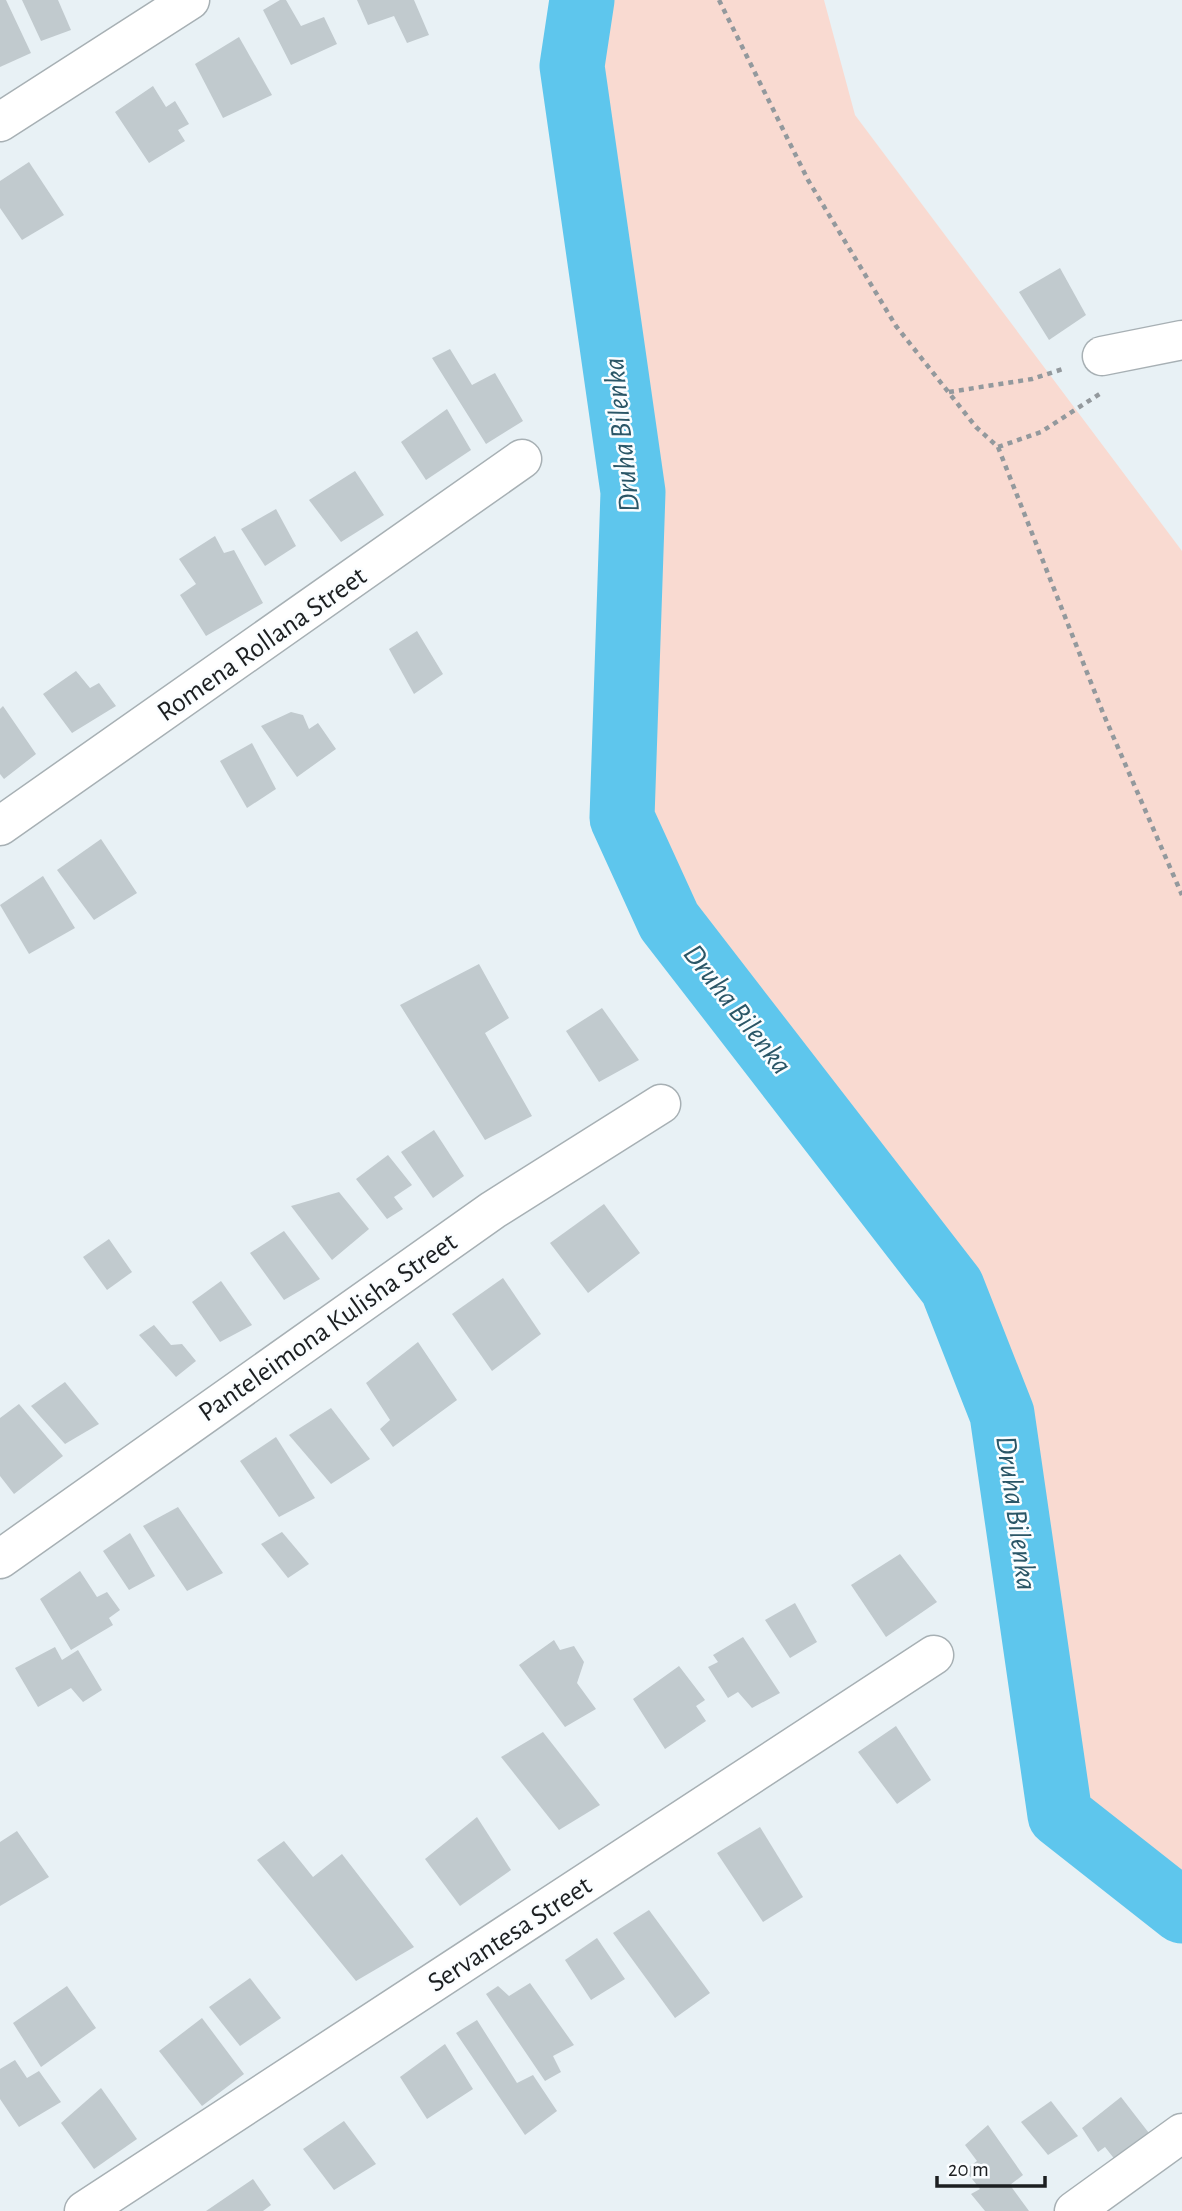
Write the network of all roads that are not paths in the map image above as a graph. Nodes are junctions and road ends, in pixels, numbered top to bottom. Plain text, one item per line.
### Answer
1 (190, 0) edge
2 (0, 122) edge
3 (1182, 340) edge
4 (1102, 356) road end
5 (522, 459) dead end
6 (0, 826) edge
7 (662, 1104) dead end
8 (0, 1559) edge
9 (934, 1655) dead end
10 (1182, 2133) edge
11 (85, 2211) edge
12 (1074, 2211) edge

1 - 2 street
3 - 4 street
5 - 6 street, Romena Rollana Street
7 - 8 street, Panteleimona Kulisha Street
9 - 11 street, Servantesa Street
10 - 12 street

